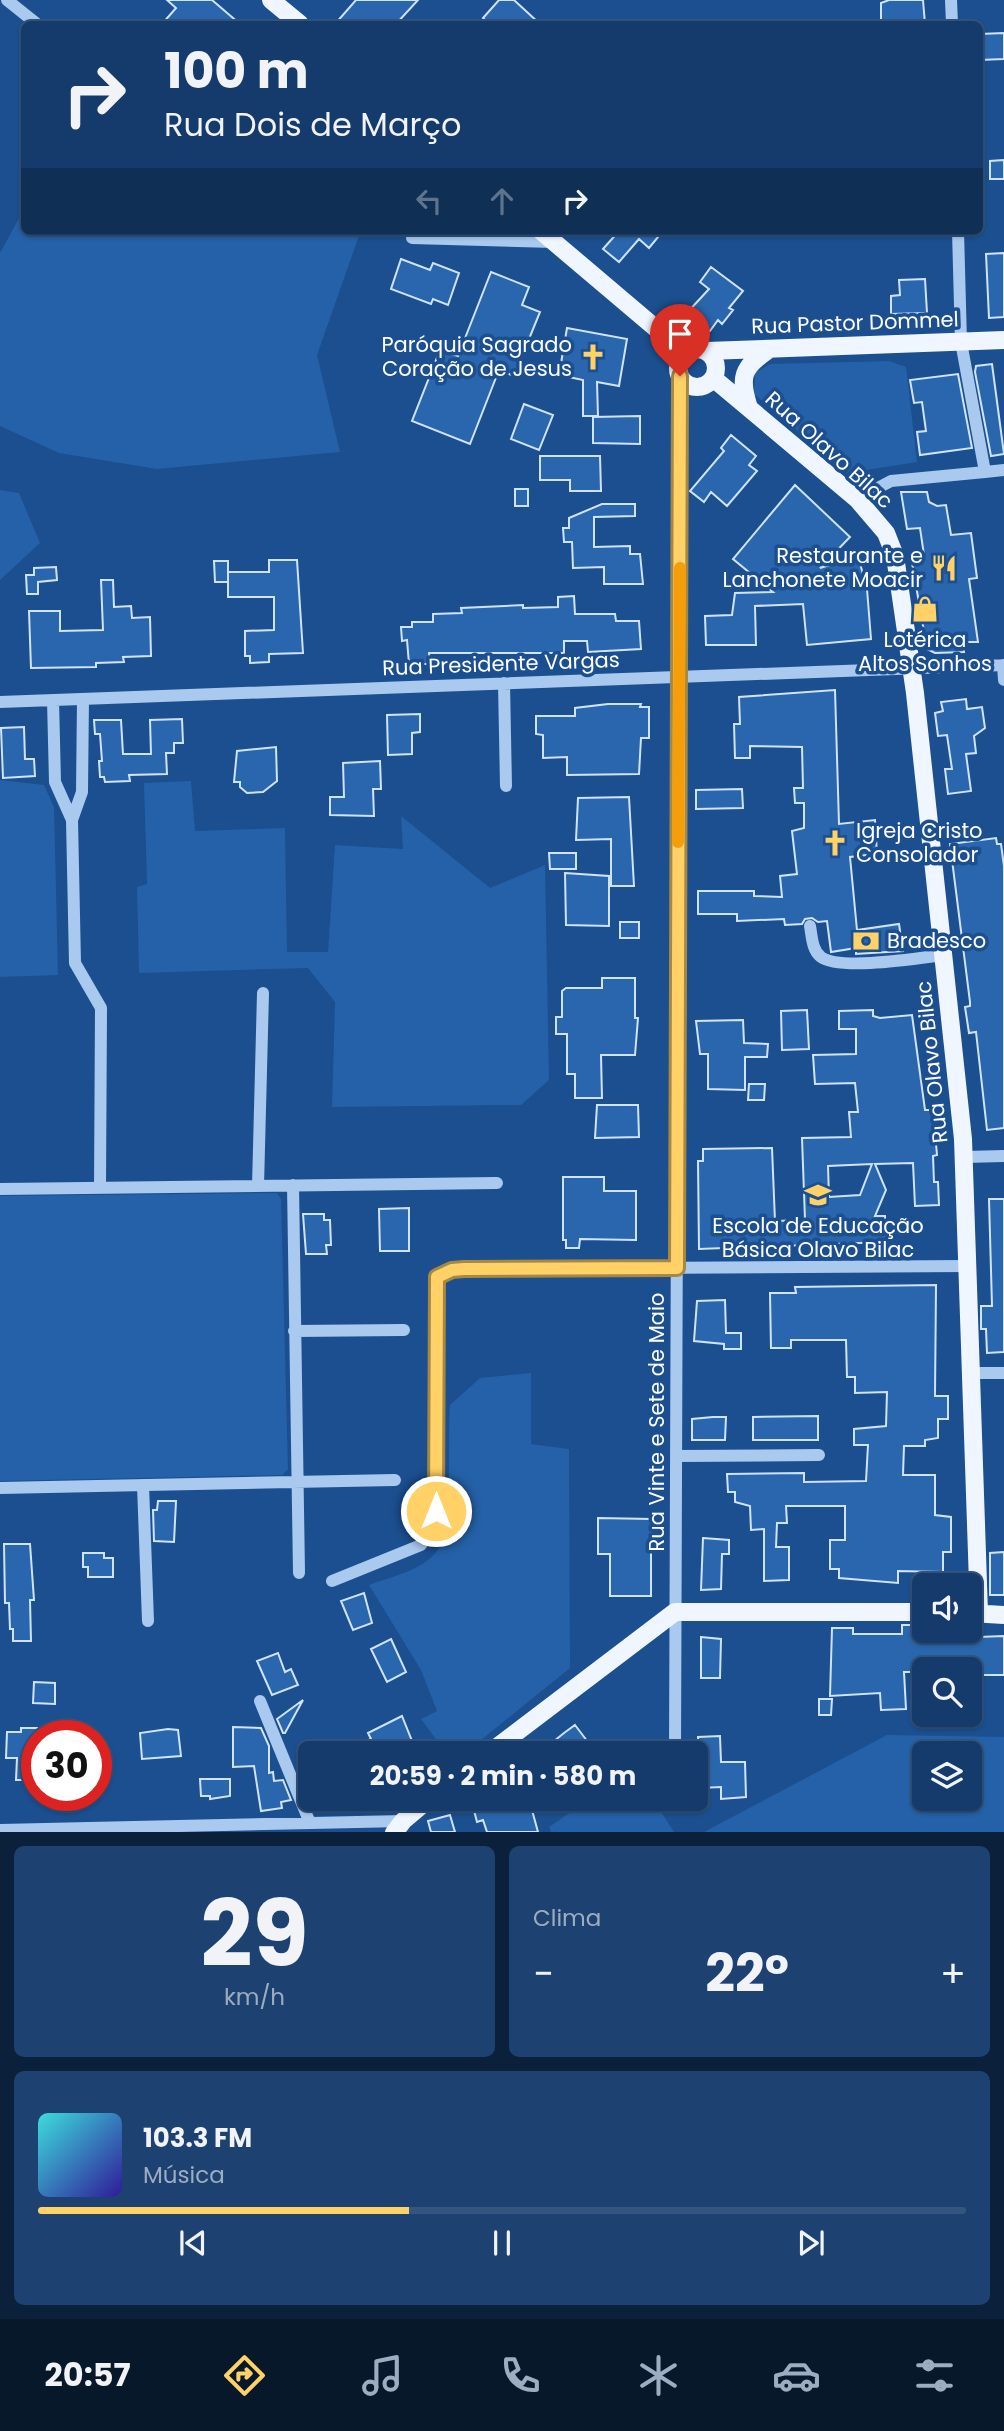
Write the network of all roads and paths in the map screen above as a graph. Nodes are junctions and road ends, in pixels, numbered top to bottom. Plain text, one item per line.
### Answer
1 (7, 0) edge
2 (271, 0) edge
3 (951, 0) edge
4 (33, 21) edge
5 (296, 21) edge
6 (952, 21) edge
7 (958, 235) edge
8 (548, 236) edge
9 (412, 238) dead end
10 (1004, 340) edge
11 (961, 342) junction
12 (769, 349) junction
13 (707, 351) junction
14 (685, 353) junction
15 (680, 376) junction
16 (713, 378) junction
17 (749, 408) junction
18 (1004, 470) edge
19 (985, 472) junction
20 (856, 499) junction
21 (1003, 665) edge
22 (912, 668) junction
23 (679, 677) junction
24 (1004, 680) edge
25 (504, 684) junction
26 (83, 699) junction
27 (53, 700) junction
28 (0, 702) edge
29 (506, 786) dead end
30 (72, 820) junction
31 (810, 926) dead end
32 (944, 956) junction
33 (263, 993) dead end
34 (1004, 1156) edge
35 (965, 1157) junction
36 (497, 1183) dead end
37 (293, 1185) junction
38 (258, 1186) junction
39 (100, 1188) junction
40 (0, 1189) edge
41 (968, 1266) junction
42 (677, 1268) junction
43 (404, 1330) dead end
44 (294, 1331) junction
45 (971, 1373) junction
46 (1004, 1373) edge
47 (819, 1455) dead end
48 (676, 1456) junction
49 (395, 1480) dead end
50 (298, 1482) junction
51 (143, 1485) junction
52 (0, 1488) edge
53 (299, 1573) dead end
54 (974, 1573) edge
55 (331, 1581) dead end
56 (675, 1612) junction
57 (912, 1612) edge
58 (982, 1614) edge
59 (1004, 1615) edge
60 (148, 1621) dead end
61 (260, 1701) dead end
62 (505, 1741) edge
63 (675, 1741) edge
64 (415, 1811) edge
65 (310, 1823) junction
66 (398, 1826) edge
67 (0, 1830) edge
68 (41, 1831) edge

1 - 4 street
2 - 5 main road
3 - 6 street
7 - 11 street
8 - 9 street
8 - 14 main road
10 - 11 main road, Rua Pastor Dommel
11 - 12 main road, Rua Pastor Dommel
11 - 19 street
12 - 13 main road, Rua Pastor Dommel
12 - 17 main road
13 - 14 main road
13 - 16 main road
14 - 15 main road
15 - 16 main road
15 - 23 street, Rua Vinte e Sete de Maio
16 - 17 main road, Rua Olavo Bilac
17 - 20 main road, Rua Olavo Bilac
18 - 19 street
19 - 20 street
20 - 22 main road, Rua Olavo Bilac
21 - 22 street, Rua Presidente Vargas
21 - 24 street
22 - 23 street, Rua Presidente Vargas
22 - 32 main road, Rua Olavo Bilac
23 - 25 street, Rua Presidente Vargas
23 - 42 street, Rua Vinte e Sete de Maio
25 - 26 street, Rua Presidente Vargas
25 - 29 street
26 - 27 street, Rua Presidente Vargas
26 - 30 street
27 - 28 street, Rua Presidente Vargas
27 - 30 street
30 - 39 street
31 - 32 street
32 - 35 main road, Rua Olavo Bilac
33 - 38 street
34 - 35 street
35 - 41 main road, Rua Olavo Bilac
36 - 37 street
37 - 38 street
37 - 44 street
38 - 39 street
39 - 40 street
41 - 42 street
41 - 45 main road, Rua Olavo Bilac
42 - 48 street, Rua Vinte e Sete de Maio
42 - 55 street
43 - 44 street
44 - 50 street
45 - 46 street
45 - 54 main road, Rua Olavo Bilac
47 - 48 street
48 - 56 street, Rua Vinte e Sete de Maio
49 - 50 street
50 - 51 street
50 - 53 street
51 - 52 street
51 - 60 street
56 - 57 main road
56 - 62 main road
56 - 63 street, Rua Vinte e Sete de Maio
58 - 59 main road
61 - 65 street
64 - 66 main road
65 - 66 street
65 - 68 street
67 - 68 street

